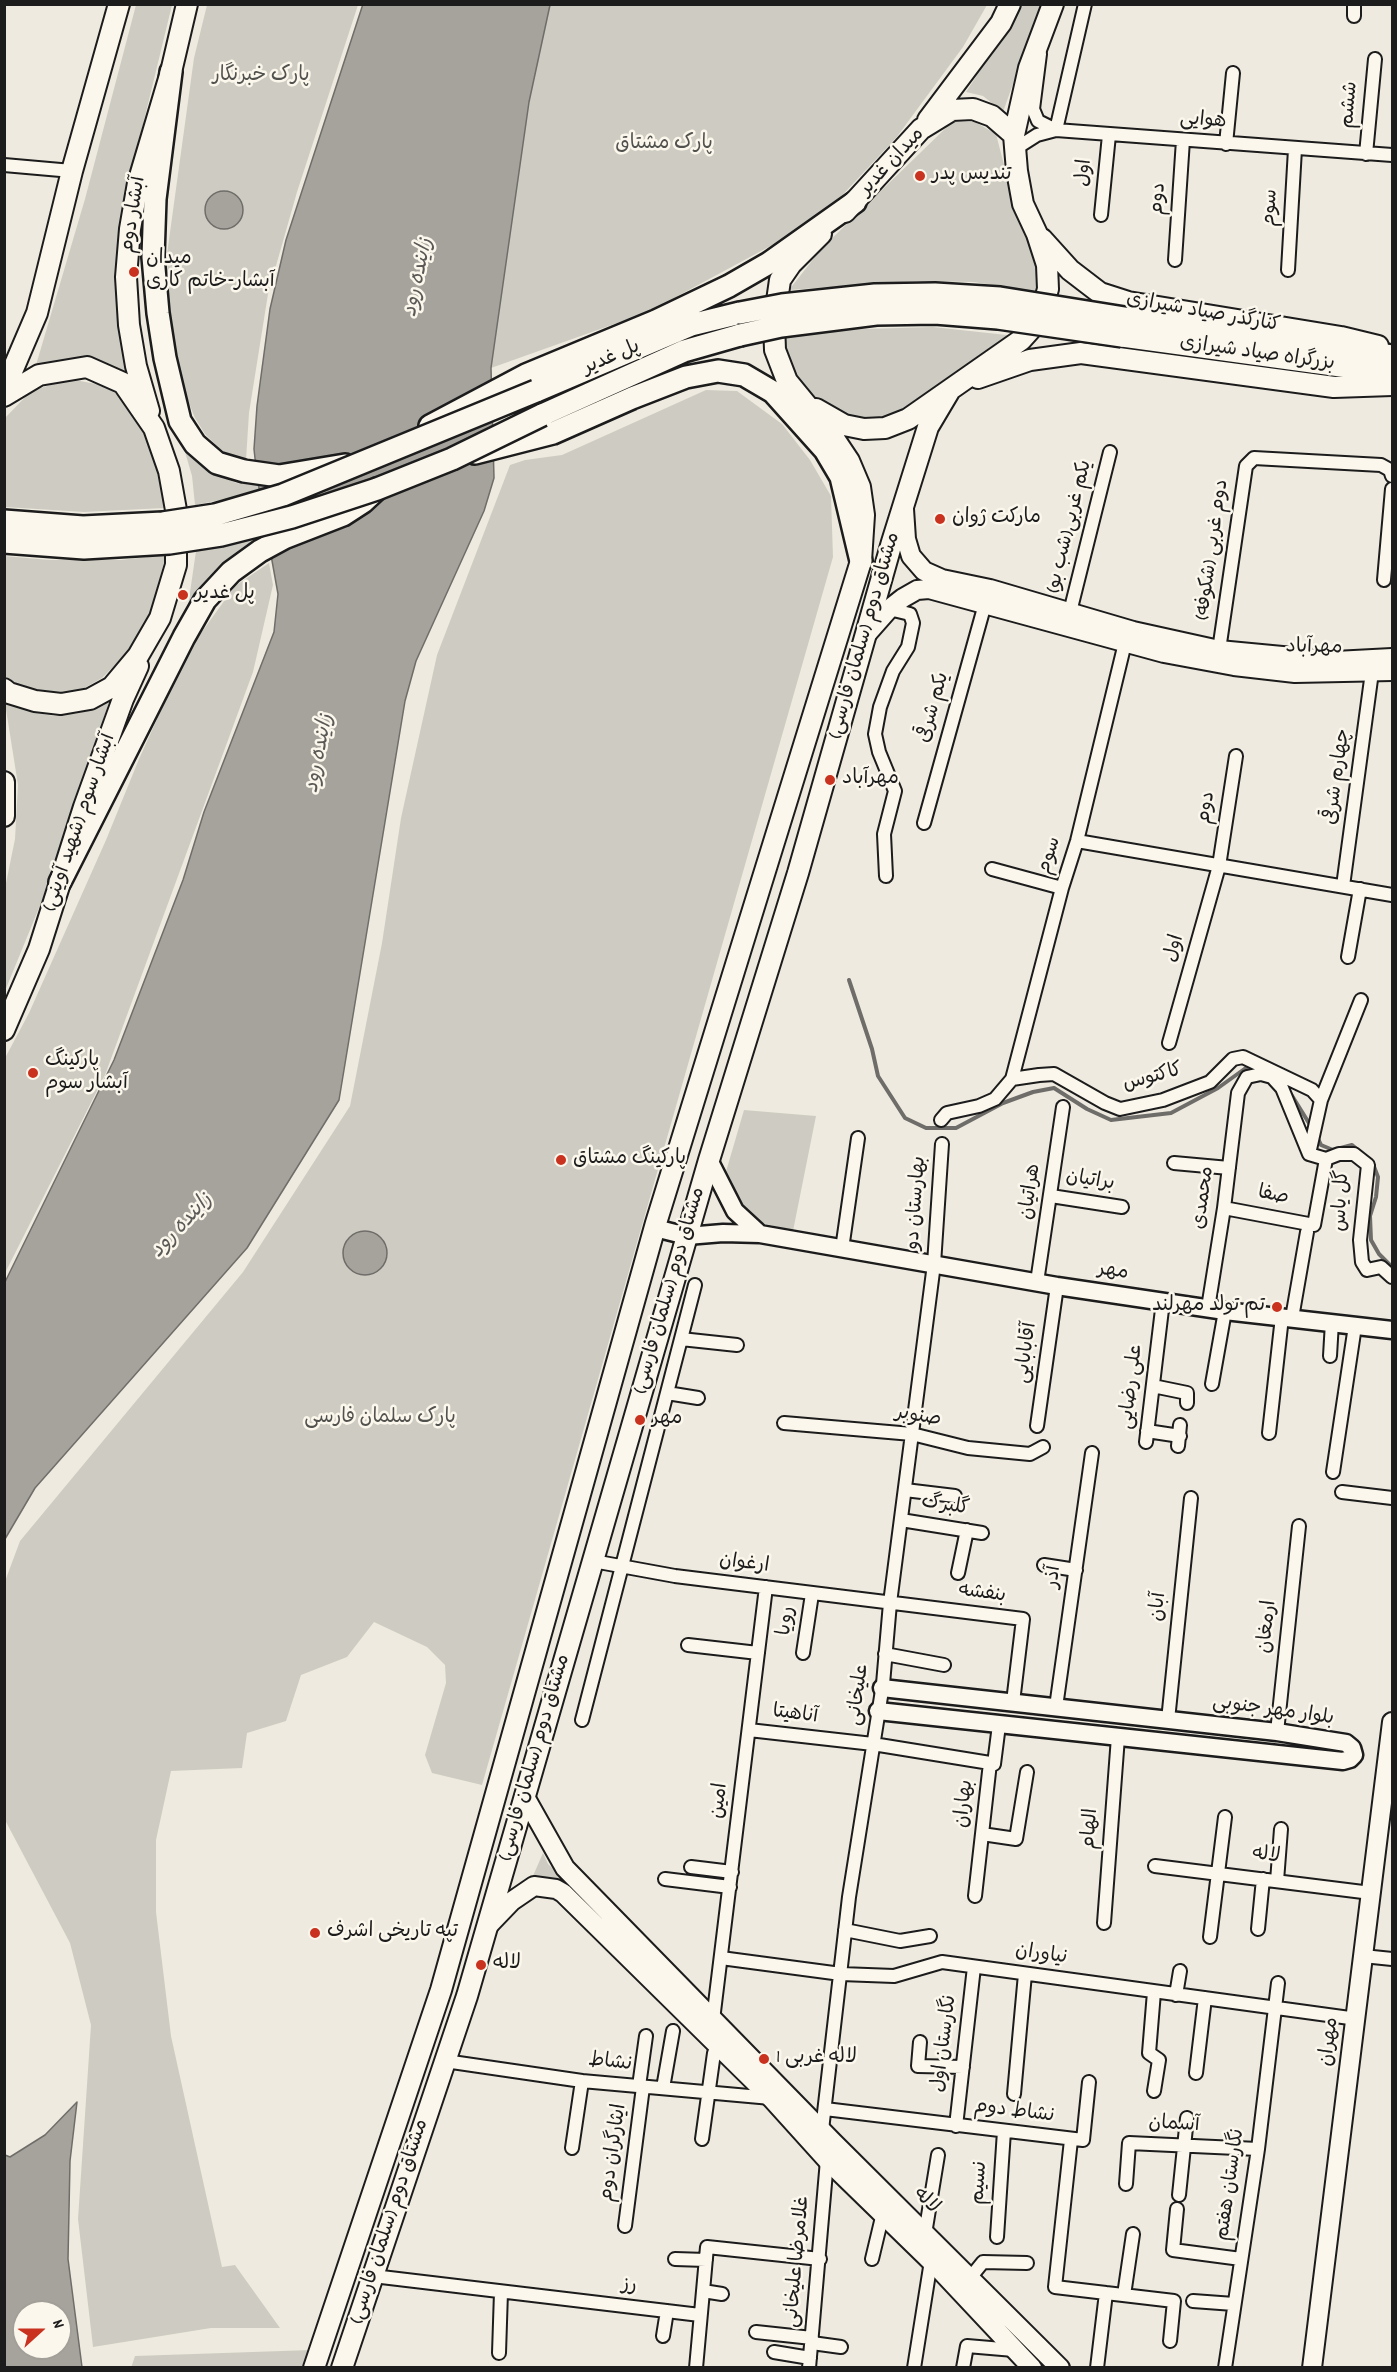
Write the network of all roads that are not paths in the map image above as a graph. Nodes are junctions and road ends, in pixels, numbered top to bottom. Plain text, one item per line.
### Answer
1 (119, 4) edge
2 (187, 4) edge
3 (1010, 4) edge
4 (1053, 4) edge
5 (1084, 4) edge
6 (1042, 34) junction
7 (1375, 59) dead end
8 (171, 72) junction
9 (1233, 73) dead end
10 (921, 129) junction
11 (1056, 130) junction
12 (1109, 135) junction
13 (1183, 140) junction
14 (1014, 142) junction
15 (1226, 144) junction
16 (1295, 149) junction
17 (1366, 154) junction
18 (1392, 155) edge
19 (4, 165) edge
20 (72, 171) junction
21 (855, 202) junction
22 (1101, 215) dead end
23 (1037, 234) junction
24 (1175, 260) dead end
25 (1288, 270) dead end
26 (1100, 293) junction
27 (1127, 328) junction
28 (1392, 349) edge
29 (1084, 353) junction
30 (1392, 356) edge
31 (1392, 373) edge
32 (531, 383) junction
33 (1392, 385) edge
34 (954, 387) junction
35 (4, 390) edge
36 (4, 396) edge
37 (804, 403) junction
38 (548, 424) junction
39 (154, 428) junction
40 (1110, 452) dead end
41 (365, 461) junction
42 (1392, 476) edge
43 (377, 489) junction
44 (1392, 489) edge
45 (904, 507) junction
46 (4, 521) edge
47 (4, 542) edge
48 (861, 561) junction
49 (1384, 580) dead end
50 (932, 582) junction
51 (985, 604) junction
52 (889, 609) junction
53 (1070, 612) junction
54 (160, 618) junction
55 (866, 635) junction
56 (1125, 643) junction
57 (1220, 650) junction
58 (1392, 658) edge
59 (1392, 671) edge
60 (1372, 672) junction
61 (4, 689) edge
62 (1236, 756) dead end
63 (924, 823) dead end
64 (1077, 841) junction
65 (1219, 866) junction
66 (992, 869) dead end
67 (886, 876) dead end
68 (60, 882) junction
69 (1344, 886) junction
70 (1062, 888) junction
71 (1360, 889) junction
72 (1392, 895) edge
73 (1348, 957) dead end
74 (19, 997) junction
75 (1360, 1000) dead end
76 (4, 1015) edge
77 (4, 1030) edge
78 (1168, 1043) dead end
79 (1012, 1079) junction
80 (1321, 1100) junction
81 (1063, 1107) dead end
82 (941, 1120) dead end
83 (858, 1138) dead end
84 (942, 1144) dead end
85 (1309, 1154) junction
86 (709, 1160) junction
87 (1326, 1160) junction
88 (1174, 1163) dead end
89 (1229, 1168) junction
90 (1051, 1196) junction
91 (1122, 1207) dead end
92 (1224, 1208) junction
93 (655, 1228) junction
94 (1310, 1229) junction
95 (759, 1234) junction
96 (687, 1236) junction
97 (842, 1250) junction
98 (934, 1264) junction
99 (1392, 1277) edge
100 (1037, 1282) junction
101 (695, 1285) dead end
102 (1057, 1286) junction
103 (1163, 1301) junction
104 (1208, 1308) junction
105 (1225, 1311) junction
106 (1287, 1318) junction
107 (1332, 1322) junction
108 (1355, 1326) junction
109 (1392, 1330) edge
110 (681, 1339) junction
111 (737, 1345) dead end
112 (1330, 1356) dead end
113 (1212, 1384) dead end
114 (1153, 1386) junction
115 (667, 1393) junction
116 (698, 1398) dead end
117 (1187, 1403) dead end
118 (784, 1423) dead end
119 (1037, 1426) dead end
120 (1269, 1433) dead end
121 (912, 1434) junction
122 (1179, 1436) dead end
123 (1043, 1447) dead end
124 (1092, 1454) dead end
125 (1333, 1472) dead end
126 (905, 1490) junction
127 (1342, 1492) dead end
128 (955, 1496) dead end
129 (1191, 1498) dead end
130 (1392, 1498) edge
131 (901, 1520) junction
132 (1299, 1526) dead end
133 (966, 1530) junction
134 (982, 1533) dead end
135 (593, 1561) junction
136 (1044, 1565) dead end
137 (621, 1566) junction
138 (1076, 1570) junction
139 (958, 1573) dead end
140 (766, 1587) junction
141 (812, 1594) junction
142 (890, 1603) junction
143 (688, 1645) dead end
144 (759, 1653) junction
145 (803, 1653) dead end
146 (885, 1654) junction
147 (944, 1665) dead end
148 (882, 1688) junction
149 (1013, 1701) junction
150 (1056, 1707) junction
151 (878, 1711) junction
152 (582, 1720) dead end
153 (1168, 1720) junction
154 (1392, 1722) edge
155 (1208, 1724) junction
156 (999, 1725) junction
157 (749, 1730) junction
158 (1277, 1732) junction
159 (1118, 1737) junction
160 (873, 1744) junction
161 (1205, 1746) junction
162 (1391, 1754) edge
163 (990, 1763) junction
164 (1027, 1772) dead end
165 (1390, 1774) edge
166 (525, 1797) junction
167 (1225, 1817) dead end
168 (1281, 1829) dead end
169 (982, 1834) junction
170 (1155, 1866) dead end
171 (691, 1867) dead end
172 (732, 1872) junction
173 (1218, 1874) junction
174 (665, 1879) dead end
175 (1263, 1880) junction
176 (1277, 1881) junction
177 (730, 1887) junction
178 (1371, 1893) junction
179 (975, 1896) dead end
180 (1104, 1923) dead end
181 (487, 1926) junction
182 (611, 1928) junction
183 (1258, 1929) dead end
184 (845, 1930) junction
185 (930, 1936) dead end
186 (1210, 1937) dead end
187 (1363, 1956) junction
188 (721, 1959) junction
189 (1392, 1959) edge
190 (974, 1967) junction
191 (1180, 1971) dead end
192 (841, 1974) junction
193 (1025, 1974) junction
194 (1278, 1983) dead end
195 (1154, 1992) junction
196 (1176, 1995) junction
197 (1205, 1998) junction
198 (1275, 2008) junction
199 (1357, 2019) junction
200 (713, 2020) junction
201 (673, 2031) dead end
202 (646, 2036) dead end
203 (920, 2042) dead end
204 (714, 2053) dead end
205 (445, 2061) junction
206 (963, 2067) junction
207 (1196, 2073) dead end
208 (582, 2081) junction
209 (1089, 2082) dead end
210 (641, 2086) junction
211 (663, 2088) junction
212 (1154, 2091) dead end
213 (709, 2093) junction
214 (1014, 2094) dead end
215 (771, 2098) junction
216 (825, 2109) junction
217 (1187, 2118) dead end
218 (956, 2126) junction
219 (822, 2130) junction
220 (1004, 2131) junction
221 (702, 2139) dead end
222 (1071, 2140) junction
223 (1184, 2146) junction
224 (572, 2148) dead end
225 (1258, 2149) junction
226 (938, 2155) dead end
227 (827, 2160) junction
228 (1126, 2184) dead end
229 (873, 2192) junction
230 (1179, 2195) dead end
231 (1177, 2209) dead end
232 (883, 2213) junction
233 (625, 2226) dead end
234 (925, 2234) junction
235 (1133, 2234) dead end
236 (997, 2237) dead end
237 (675, 2259) dead end
238 (820, 2259) junction
239 (872, 2259) dead end
240 (1241, 2259) junction
241 (706, 2260) junction
242 (931, 2261) junction
243 (1027, 2263) dead end
244 (373, 2276) junction
245 (970, 2278) junction
246 (703, 2291) junction
247 (501, 2292) junction
248 (1106, 2293) junction
249 (722, 2294) dead end
250 (1124, 2295) junction
251 (1193, 2301) dead end
252 (1234, 2304) junction
253 (667, 2311) junction
254 (700, 2315) junction
255 (756, 2332) dead end
256 (663, 2336) dead end
257 (812, 2341) junction
258 (1170, 2341) dead end
259 (841, 2347) dead end
260 (1014, 2350) junction
261 (774, 2352) dead end
262 (499, 2353) dead end
263 (810, 2363) edge
264 (314, 2367) edge
265 (342, 2367) edge
266 (696, 2367) edge
267 (914, 2367) edge
268 (963, 2367) edge
269 (1032, 2367) edge
270 (1060, 2367) edge
271 (1097, 2367) edge
272 (1225, 2367) edge
273 (1312, 2367) edge

1 - 20 main road
2 - 8 main road, آبشار دوم
3 - 10 main road
4 - 6 main road
5 - 11 street
6 - 11 street
6 - 14 main road
7 - 17 street, ششم
8 - 39 main road, آبشار دوم
8 - 41 highway, bridge
9 - 15 street
10 - 14 main road, میدان غدیر
10 - 21 main road, میدان غدیر
11 - 12 street, هوایی
11 - 14 street, هوایی
12 - 13 street, هوایی
12 - 22 street, اول
13 - 15 street, هوایی
13 - 24 street, دوم
14 - 23 main road, میدان غدیر
15 - 16 street, هوایی
16 - 17 street, هوایی
16 - 25 street, سوم
17 - 18 street, هوایی
19 - 20 street
20 - 35 main road
21 - 32 highway
21 - 37 main road, میدان غدیر
23 - 26 main road, کنارگذر صیاد شیرازی
23 - 34 main road, میدان غدیر
26 - 28 main road, کنارگذر صیاد شیرازی
26 - 29 main road
27 - 30 highway, بزرگراه صیاد شیرازی
27 - 31 highway, بزرگراه صیاد شیرازی
27 - 32 highway, پل غدیر, bridge
27 - 38 highway, پل غدیر, bridge
29 - 33 main road
29 - 34 main road
32 - 41 highway, پل غدیر, bridge
34 - 37 main road, میدان غدیر
34 - 45 main road, مشتاق دوم (سلمان فارسی)
36 - 39 main road
37 - 48 main road, مشتاق دوم (سلمان فارسی)
38 - 43 highway, پل غدیر, bridge
38 - 48 highway
39 - 54 main road
40 - 53 street, یکم غربی(شب بو)
41 - 46 highway, پل غدیر, bridge
42 - 57 street, دوم غربی (شکوفه)
43 - 47 highway, پل غدیر, bridge
43 - 68 highway
44 - 49 street
45 - 50 main road, مهرآباد
45 - 55 main road, مشتاق دوم (سلمان فارسی)
48 - 93 main road, مشتاق دوم (سلمان فارسی)
50 - 51 main road, مهرآباد
50 - 52 main road
50 - 53 main road, مهرآباد
51 - 56 main road, مهرآباد
51 - 63 street, یکم شرقی
52 - 55 main road
52 - 67 street
53 - 57 main road, مهرآباد
54 - 61 main road
54 - 68 main road, آبشار سوم (شهید آوینی)
55 - 86 main road, مشتاق دوم (سلمان فارسی)
56 - 60 main road, مهرآباد
56 - 64 street, سوم
57 - 58 main road, مهرآباد
59 - 60 main road, مهرآباد
60 - 69 street, چهارم شرقی
62 - 65 street, دوم
64 - 65 street
64 - 70 street, سوم
65 - 69 street
65 - 78 street, اول
66 - 70 street
68 - 74 main road, آبشار سوم (شهید آوینی)
69 - 71 street
70 - 79 street, سوم
71 - 72 street
71 - 73 street
74 - 76 main road
74 - 77 main road, آبشار سوم (شهید آوینی)
75 - 80 street
79 - 80 street, کاکتوس
79 - 82 street
80 - 85 street
81 - 90 street, هراتیان
83 - 97 street
84 - 98 street, بهارستان دو
85 - 87 street, گل یاس
85 - 89 street, محمدی
86 - 95 street
86 - 96 main road, مشتاق دوم (سلمان فارسی)
87 - 94 street
87 - 99 street, گل یاس
88 - 89 street
89 - 92 street, محمدی
90 - 91 street, براتیان
90 - 100 street, هراتیان
92 - 94 street, صفا
92 - 104 street, محمدی
93 - 96 street, مهر
93 - 264 main road, مشتاق دوم (سلمان فارسی)
94 - 106 street
95 - 96 street, مهر
95 - 97 street, مهر
96 - 135 main road, مشتاق دوم (سلمان فارسی)
97 - 98 street, مهر
98 - 100 street, مهر
98 - 121 street, علیخانی
100 - 102 street, مهر
101 - 110 street
102 - 103 street, مهر
102 - 119 street, آقابابایی
103 - 104 street, مهر
103 - 114 street, علی رضایی
104 - 105 street, مهر
105 - 106 street, مهر
105 - 113 street
106 - 107 street, مهر
106 - 120 street
107 - 108 street, مهر
107 - 112 street
108 - 109 street, مهر
108 - 125 street
110 - 111 street
110 - 115 street
114 - 117 street
114 - 122 street, علی رضایی
115 - 116 street
115 - 137 street
118 - 121 street, صنوبر
121 - 123 street, صنوبر
121 - 126 street, علیخانی
124 - 138 street, آذر
126 - 128 street
126 - 131 street, علیخانی
127 - 130 street
129 - 153 street, آبان
131 - 133 street, گلبرگ
131 - 142 street, علیخانی
132 - 158 street, ارمغان
133 - 134 street, گلبرگ
133 - 139 street
135 - 137 street, ارغوان
135 - 166 main road, مشتاق دوم (سلمان فارسی)
136 - 138 street
137 - 140 street, ارغوان
137 - 152 street
138 - 150 street, آذر
140 - 141 street, ارغوان
140 - 144 street, امین
141 - 142 street, ارغوان
141 - 145 street, رویا
142 - 146 street, علیخانی
142 - 149 street, بنفشه
143 - 144 street
144 - 157 street, امین
146 - 147 street
146 - 148 street, علیخانی
148 - 149 street, بلوار مهر جنوبی
148 - 151 street, علیخانی
149 - 150 street, بلوار مهر جنوبی
150 - 153 street, بلوار مهر جنوبی
151 - 156 street, بلوار مهر جنوبی
151 - 160 street, علیخانی
153 - 155 street, بلوار مهر جنوبی
154 - 162 main road, مهران
155 - 158 street, بلوار مهر جنوبی
155 - 161 street
156 - 159 street, بلوار مهر جنوبی
156 - 163 street
157 - 160 street, آناهیتا
157 - 172 street, امین
158 - 161 street, بلوار مهر جنوبی
159 - 161 street, بلوار مهر جنوبی
159 - 180 street, الهام
160 - 163 street, بهاران
160 - 184 street, علیخانی
162 - 165 main road, مهران
163 - 169 street, بهاران
164 - 169 street
165 - 178 main road, مهران
166 - 181 main road, مشتاق دوم (سلمان فارسی)
166 - 182 main road, لاله
167 - 173 street
168 - 176 street
169 - 179 street, بهاران
170 - 173 street, لاله
171 - 172 street
172 - 177 street, امین
173 - 175 street, لاله
173 - 186 street
174 - 177 street
175 - 176 street, لاله
175 - 183 street
176 - 178 street, لاله
177 - 188 street, امین
178 - 187 main road, مهران
181 - 182 main road, لاله
181 - 205 main road, مشتاق دوم (سلمان فارسی)
182 - 200 main road, لاله
182 - 215 main road, لاله
184 - 185 street
184 - 192 street, علیخانی
187 - 189 street
187 - 199 main road, مهران
188 - 192 street, نیاوران
188 - 200 street, امین
190 - 192 street, نیاوران
190 - 193 street, نیاوران
190 - 206 street, نگارستان اول
191 - 196 street
192 - 216 street, علیخانی
193 - 195 street, نیاوران
193 - 214 street
194 - 198 street, نگارستان هفتم
195 - 196 street, نیاوران
195 - 212 street
196 - 197 street, نیاوران
197 - 198 street, نیاوران
197 - 207 street
198 - 199 street, نیاوران
198 - 225 street, نگارستان هفتم
199 - 273 main road, مهران
200 - 219 main road, لاله
201 - 211 street
202 - 210 street, ایثارگران دوم
203 - 206 street
204 - 213 street
205 - 208 street, نشاط
205 - 244 main road, مشتاق دوم (سلمان فارسی)
206 - 218 street, نگارستان اول
208 - 210 street, نشاط
208 - 224 street
209 - 222 street
210 - 211 street, نشاط
210 - 233 street, ایثارگران دوم
211 - 213 street, نشاط
213 - 215 street, نشاط
213 - 221 street
215 - 227 main road, لاله
216 - 218 street, نشاط دوم
216 - 219 street, علیخانی
217 - 223 street
218 - 220 street, نشاط دوم
219 - 229 main road, لاله
220 - 222 street, نشاط دوم
220 - 236 street, نسیم
222 - 248 street, نشاط دوم
223 - 225 street, آسمان
223 - 228 street, آسمان
223 - 230 street
225 - 240 street, نگارستان هفتم
226 - 234 street
227 - 229 main road, لاله
227 - 238 street, غلامرضا علیخانی
229 - 232 main road, لاله
229 - 234 main road, لاله
231 - 240 street
232 - 239 street
232 - 242 main road, لاله
234 - 245 main road, لاله
235 - 250 street
237 - 241 street
238 - 241 street
238 - 257 street, غلامرضا علیخانی
240 - 252 street, نگارستان هفتم
241 - 246 street
242 - 260 main road, لاله
242 - 267 street
243 - 245 street
244 - 247 street, رز
244 - 265 main road, مشتاق دوم (سلمان فارسی)
245 - 270 main road, لاله
246 - 249 street
246 - 254 street
247 - 253 street, رز
247 - 262 street
248 - 250 street, نشاط دوم
248 - 271 street
250 - 258 street, نشاط دوم
251 - 252 street
252 - 272 street, نگارستان هفتم
253 - 254 street, رز
253 - 256 street
254 - 266 street
255 - 257 street
257 - 259 street
257 - 263 street, غلامرضا علیخانی
260 - 268 street
260 - 269 main road, لاله
261 - 263 street

